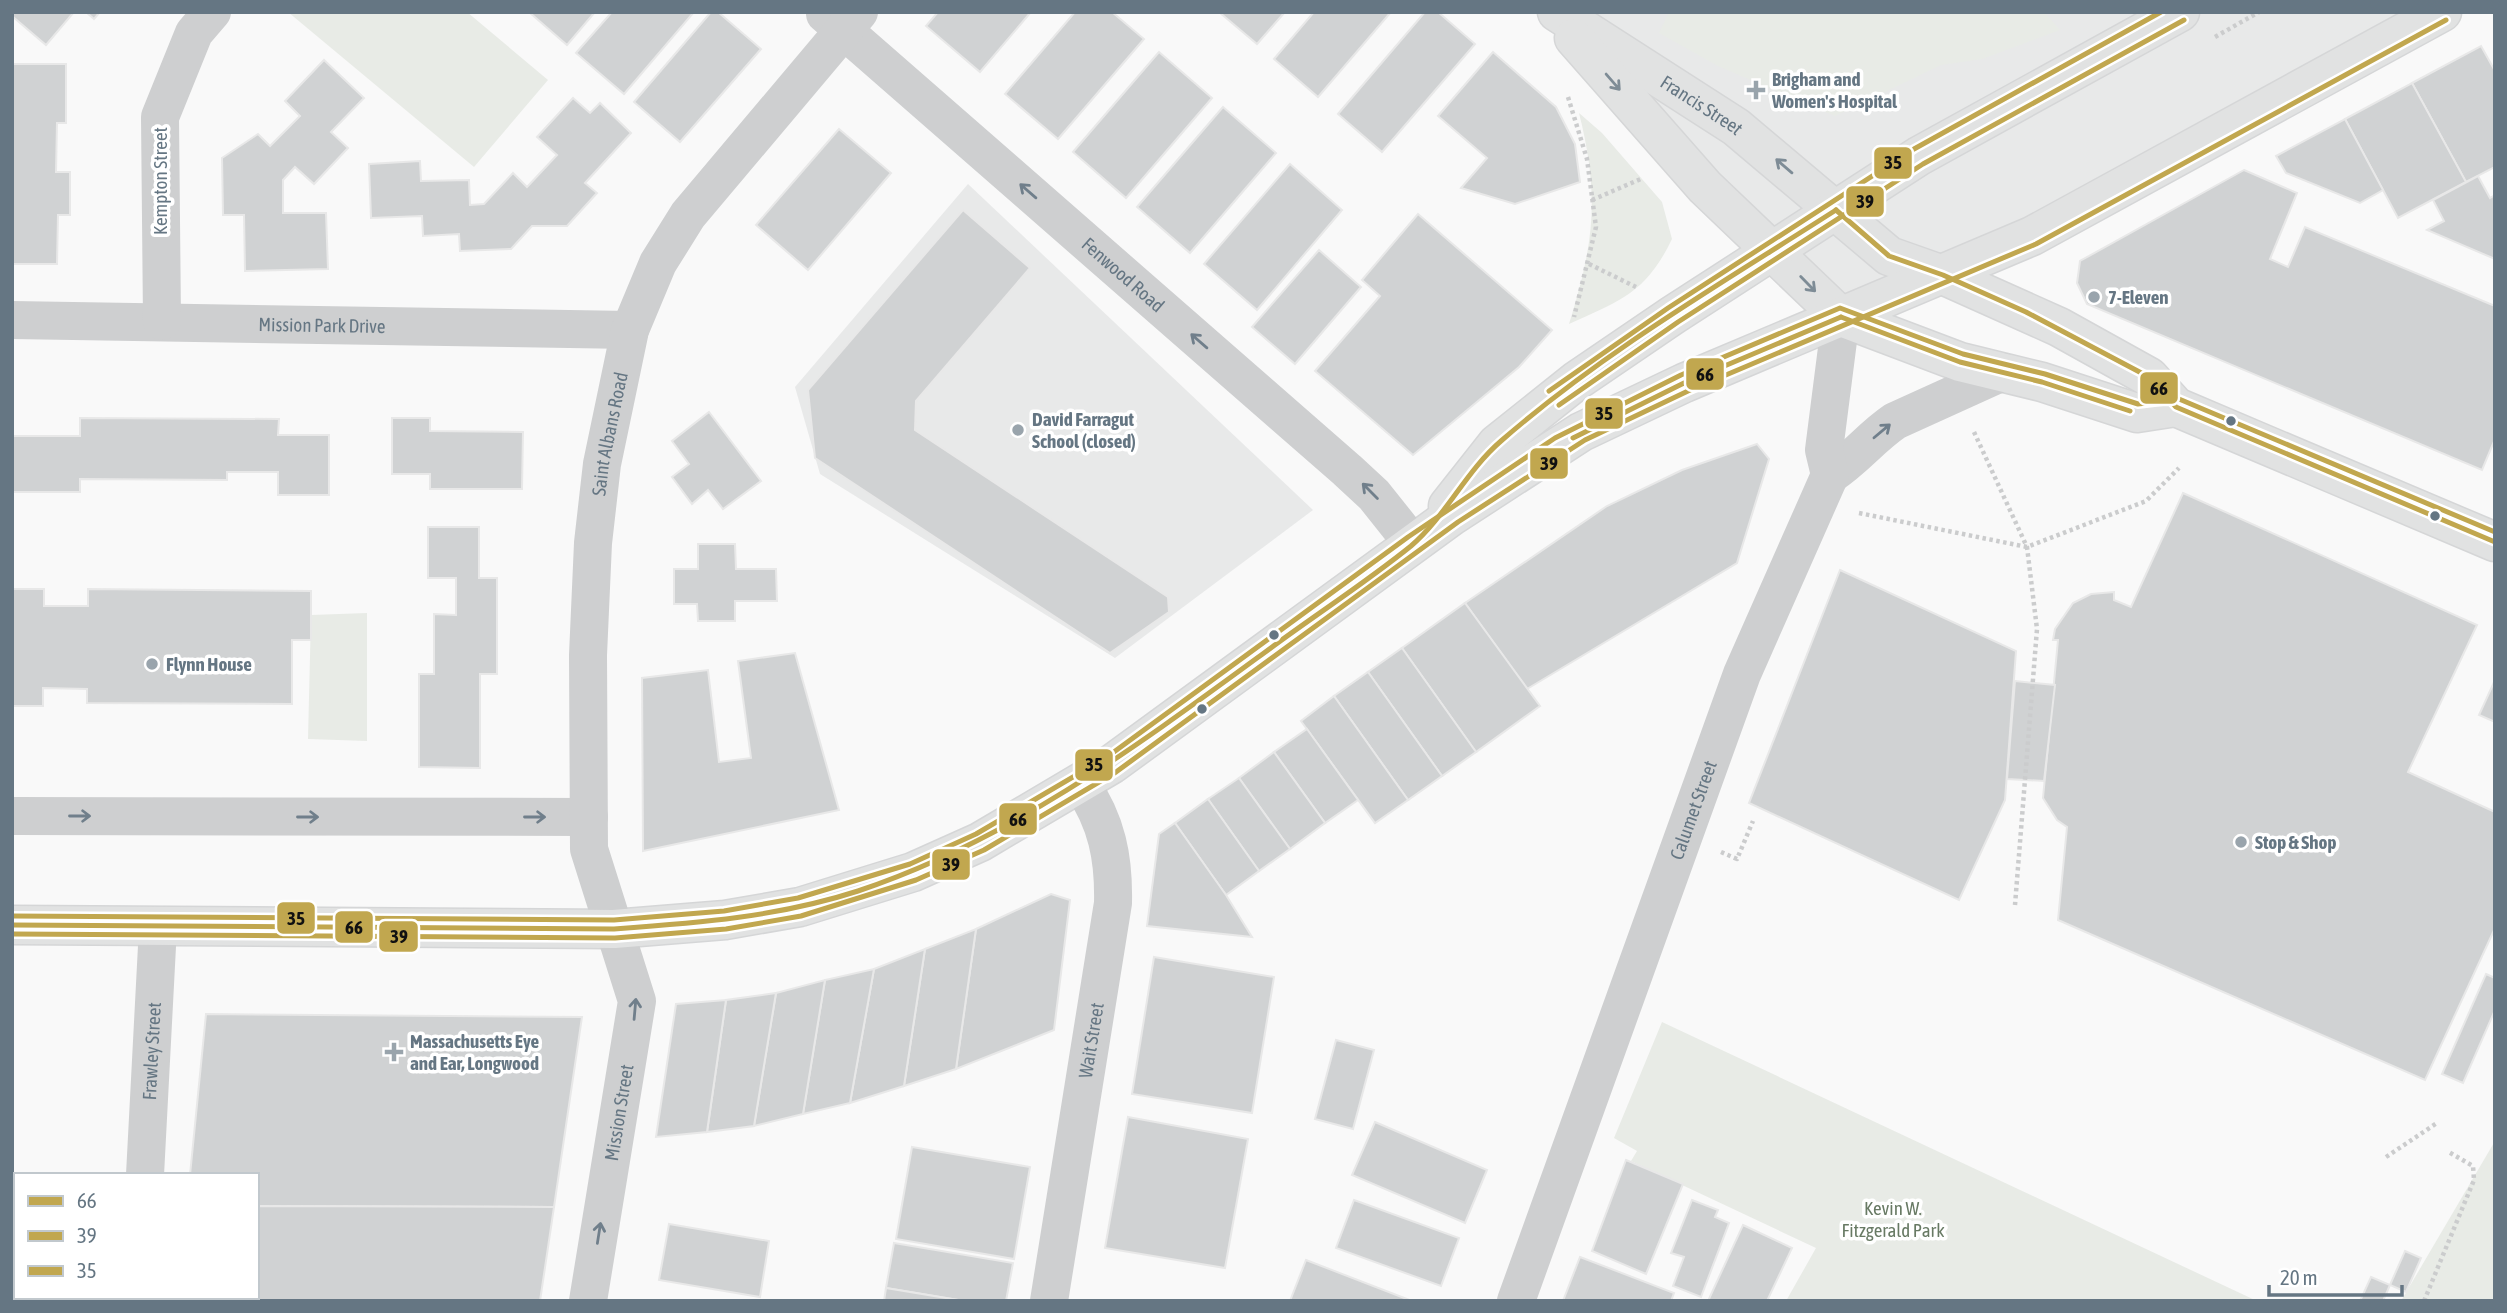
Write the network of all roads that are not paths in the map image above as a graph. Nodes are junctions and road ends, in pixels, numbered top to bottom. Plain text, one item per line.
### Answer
1 (212, 12) edge
2 (1554, 12) edge
3 (2180, 12) edge
4 (2442, 12) edge
5 (842, 18) edge
6 (1836, 210) junction
7 (1774, 250) junction
8 (1943, 275) junction
9 (1841, 317) junction
10 (12, 320) edge
11 (162, 321) junction
12 (630, 330) junction
13 (2003, 372) junction
14 (2176, 407) junction
15 (1830, 475) junction
16 (2495, 542) edge
17 (1413, 544) junction
18 (1081, 784) junction
19 (12, 816) edge
20 (589, 817) junction
21 (12, 925) edge
22 (158, 927) junction
23 (614, 929) junction
24 (145, 1173) edge
25 (588, 1301) edge
26 (1049, 1301) edge
27 (1516, 1301) edge

1 - 11 street, Kempton Street
6 -> 2 main road, Francis Street
2 -> 7 main road, Francis Street
3 - 6 main road
4 - 8 main road
5 - 12 street, Saint Albans Road
17 -> 5 street, Fenwood Road
6 - 7 main road
6 - 8 main road, Francis Street
7 -> 9 main road, Francis Street
7 - 17 main road
8 - 9 main road
8 - 14 main road, Francis Street
9 - 13 main road
9 - 15 street
9 - 17 main road
10 - 11 street, Mission Park Drive
11 - 12 street, Mission Park Drive
12 - 20 street, Saint Albans Road
13 - 14 main road
15 -> 13 street
14 - 16 main road
15 - 27 street, Calumet Street
17 - 18 main road
18 - 23 main road
18 - 26 street, Wait Street
19 -> 20 street
20 - 23 street, Saint Albans Road
21 - 22 main road
22 - 23 main road
22 - 24 street, Frawley Street
25 -> 23 street, Mission Street

